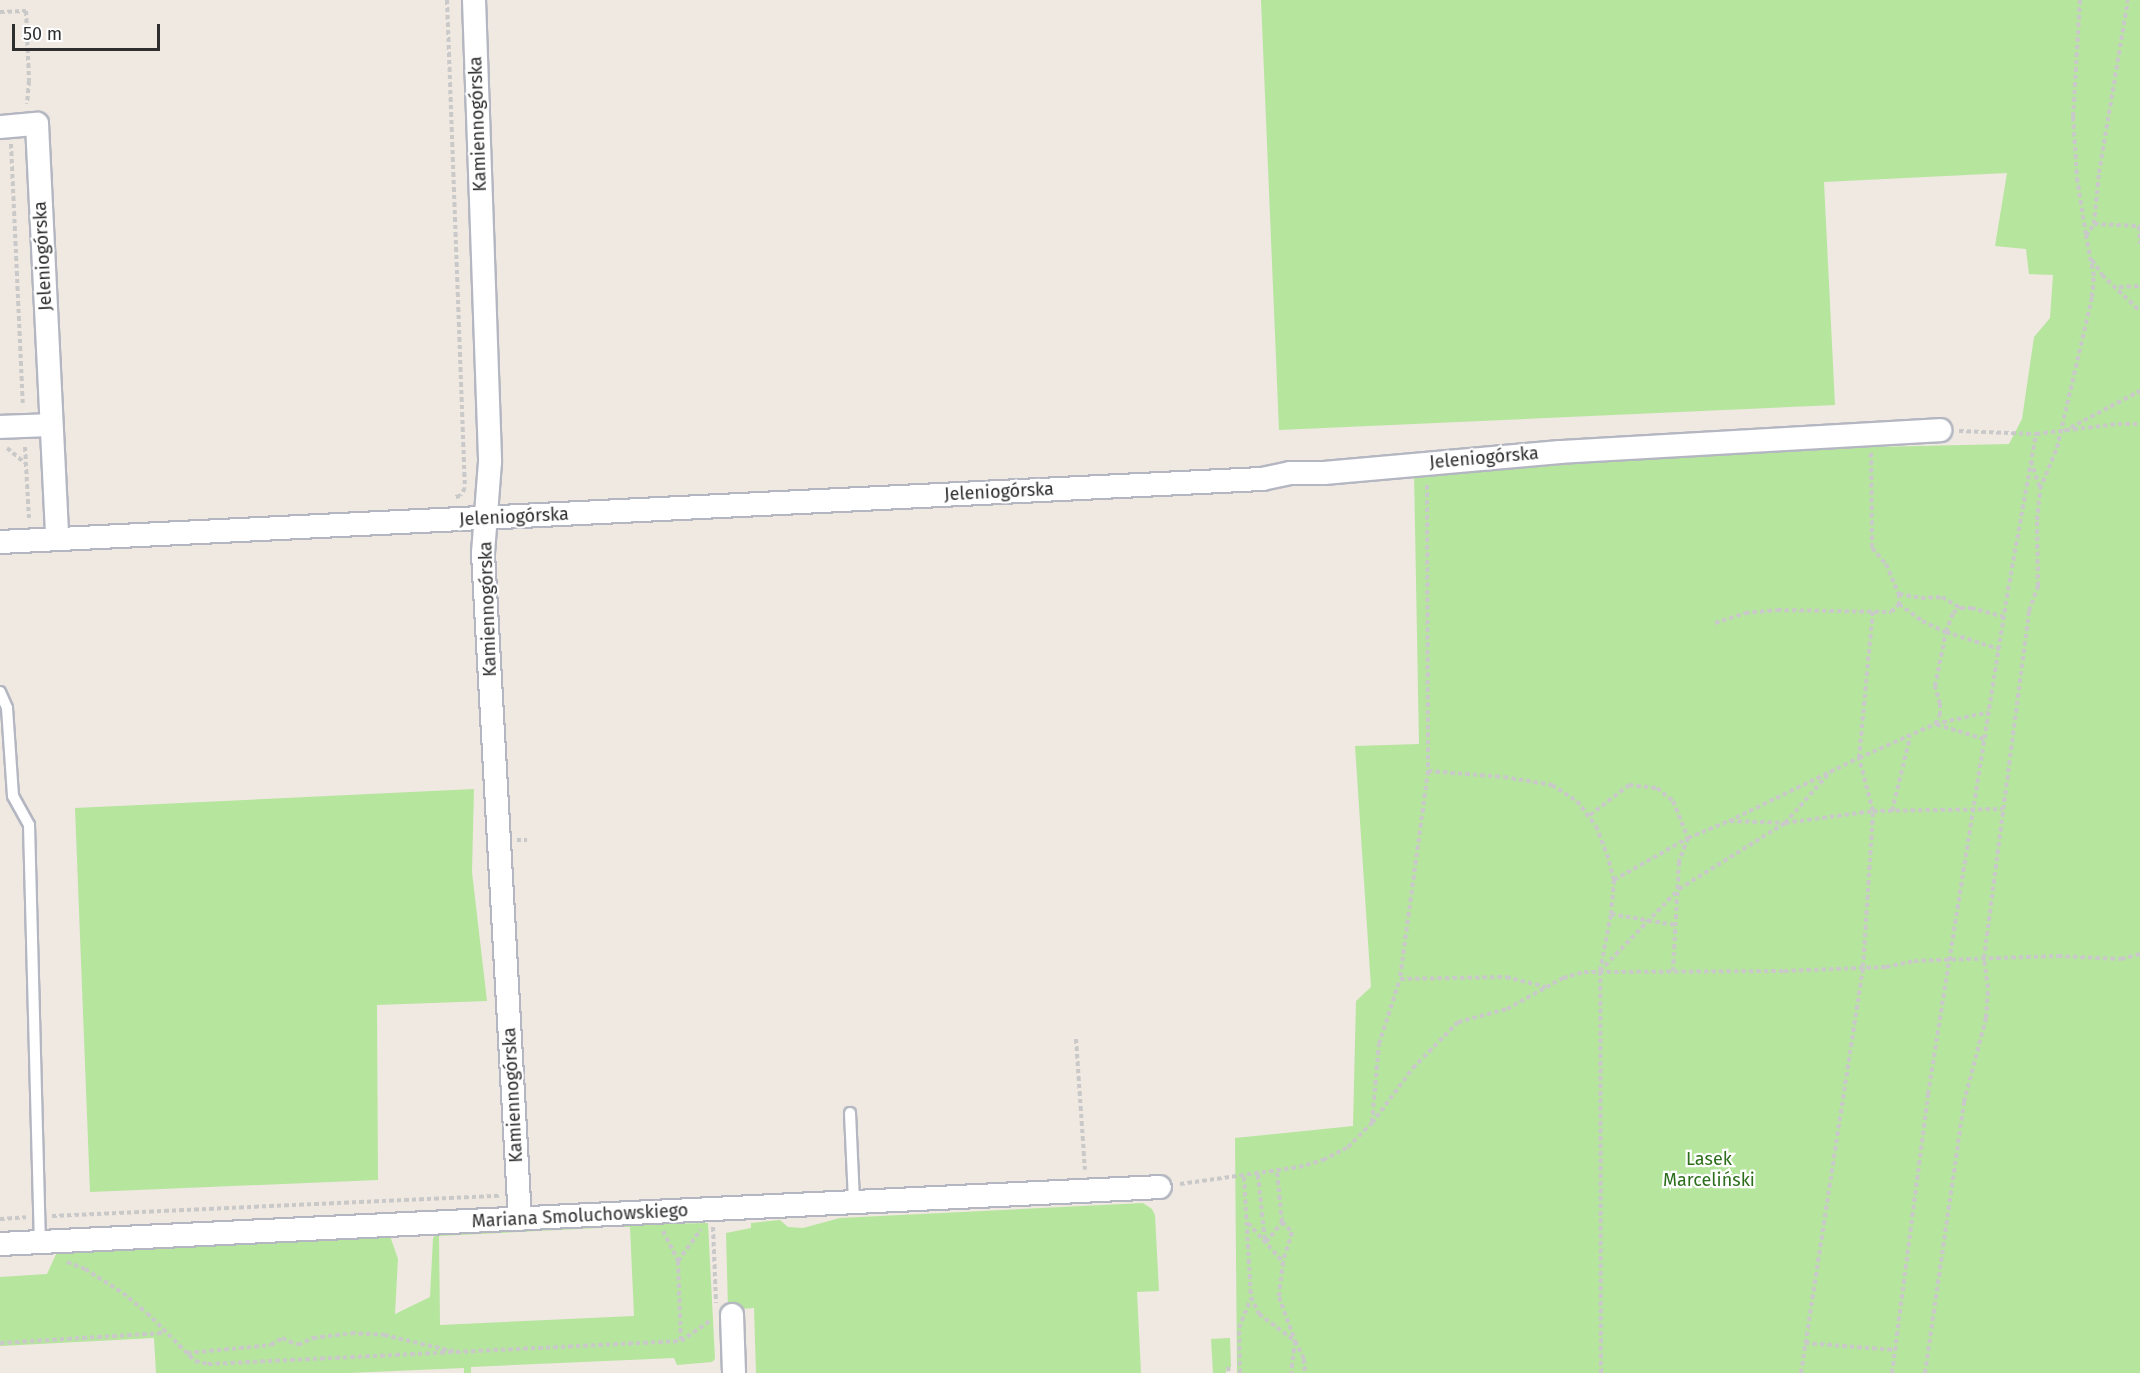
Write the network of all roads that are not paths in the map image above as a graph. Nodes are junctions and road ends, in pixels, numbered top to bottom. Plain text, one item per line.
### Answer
1 (474, 0) edge
2 (5, 133) edge
3 (51, 425) junction
4 (0, 427) edge
5 (1940, 430) road end
6 (486, 518) junction
7 (57, 539) junction
8 (0, 542) edge
9 (0, 692) edge
10 (850, 1113) dead end
11 (1160, 1186) road end
12 (854, 1202) junction
13 (520, 1219) junction
14 (40, 1242) junction
15 (0, 1244) edge
16 (722, 1319) road end
17 (734, 1373) edge

1 - 6 street, Kamiennogórska
2 - 3 street, Jeleniogórska
3 - 4 street
3 - 7 street, Jeleniogórska
5 - 6 street, Jeleniogórska
6 - 7 street, Jeleniogórska
6 - 13 street, Kamiennogórska
7 - 8 street, Jeleniogórska
9 - 14 lane
10 - 12 lane
11 - 12 street, Mariana Smoluchowskiego
12 - 13 street, Mariana Smoluchowskiego
13 - 14 street, Mariana Smoluchowskiego
14 - 15 street, Mariana Smoluchowskiego
16 - 17 street

